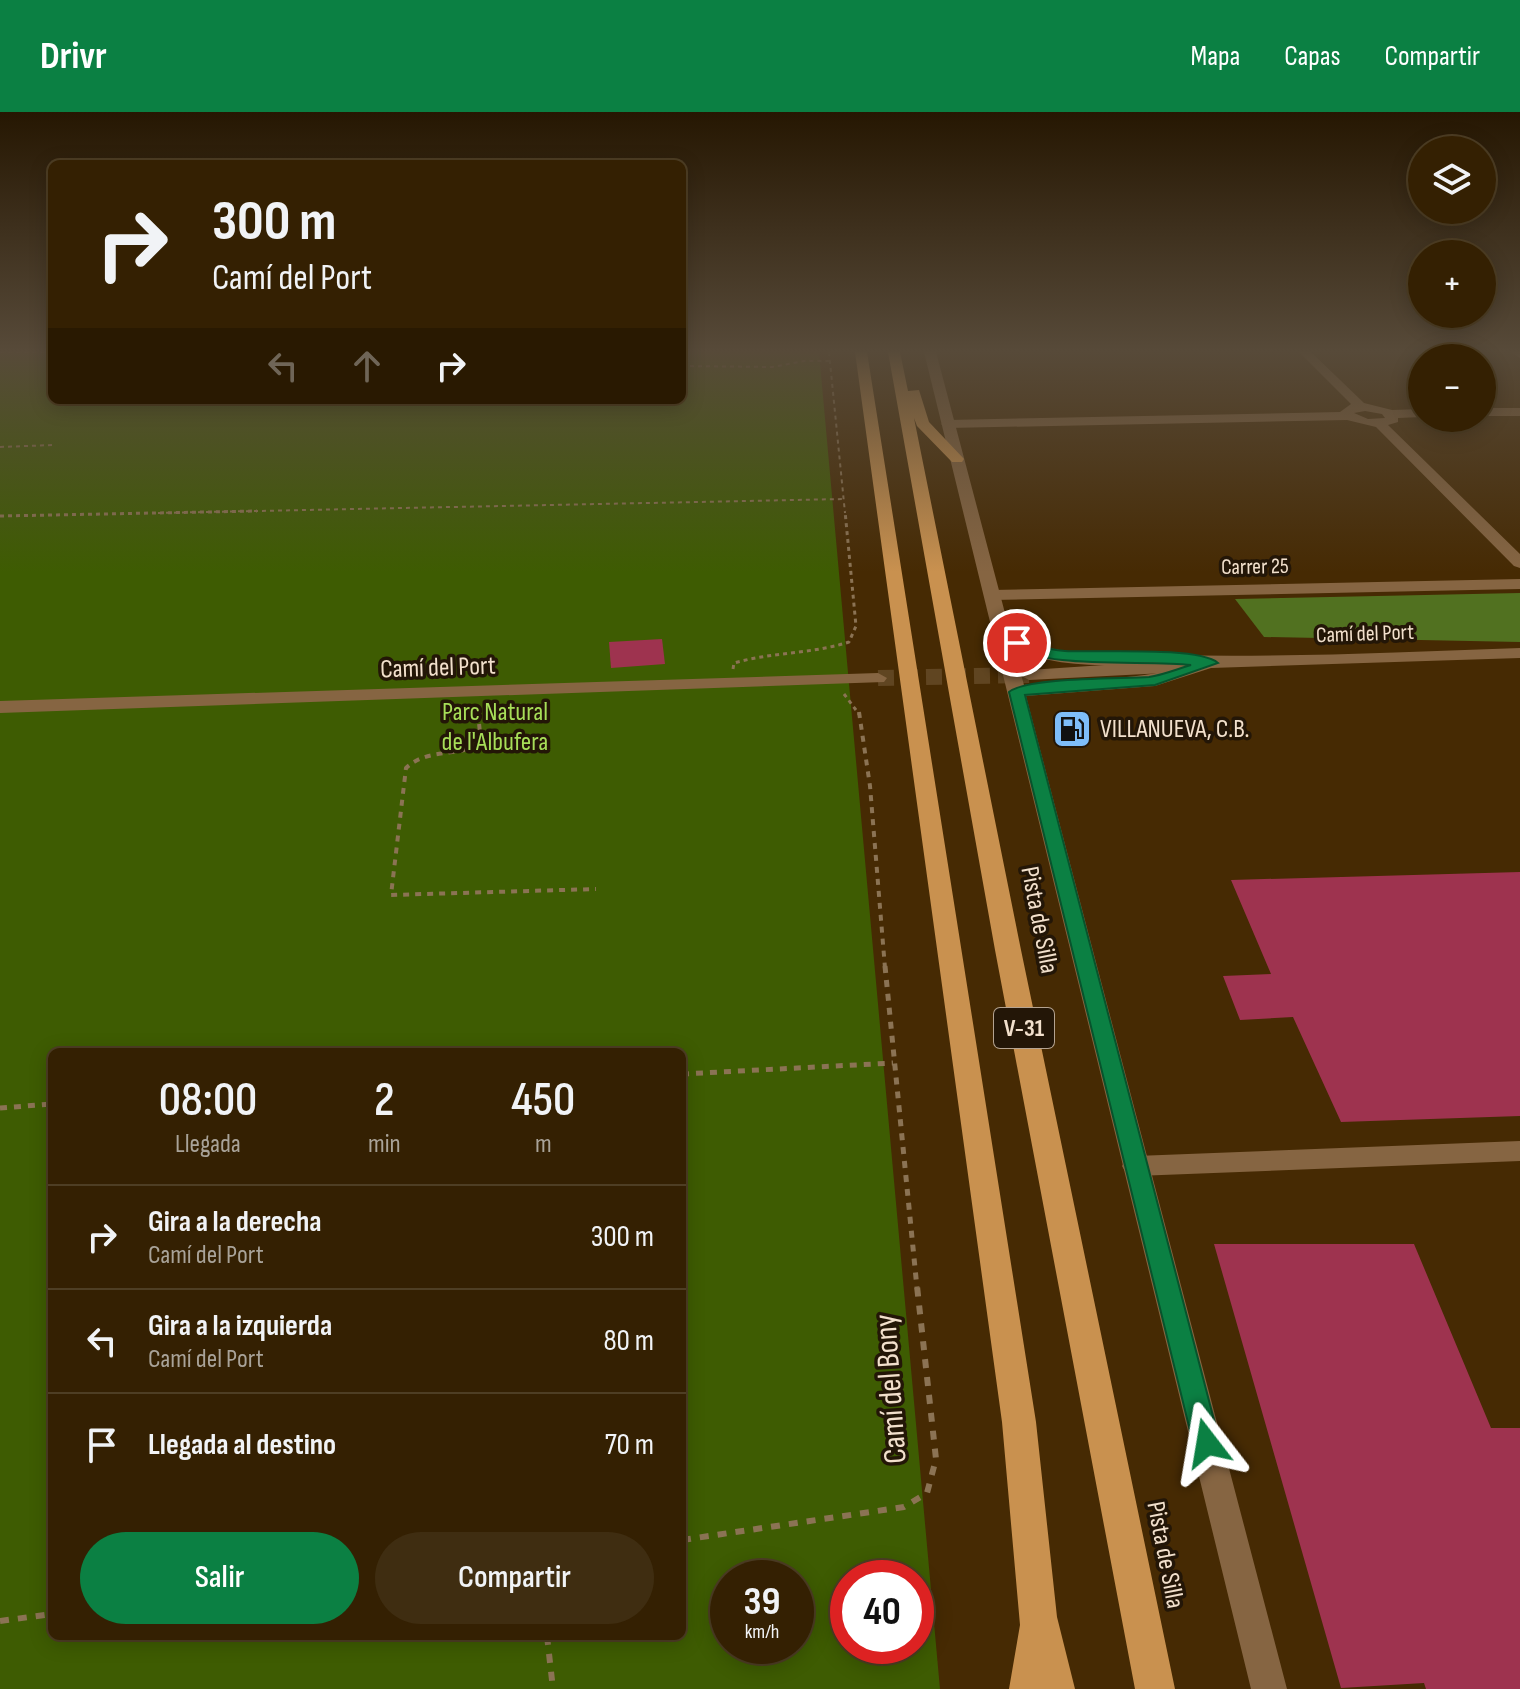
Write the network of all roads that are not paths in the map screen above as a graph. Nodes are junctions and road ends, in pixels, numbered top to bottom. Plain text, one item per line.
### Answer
1 (856, 426) edge
2 (909, 426) edge
3 (925, 426) edge
4 (948, 426) edge
5 (1392, 426) edge
6 (957, 459) junction
7 (1520, 563) edge
8 (1520, 584) edge
9 (992, 595) junction
10 (1002, 635) junction
11 (1520, 653) edge
12 (1211, 663) junction
13 (878, 678) tunnel mouth
14 (1023, 683) junction
15 (0, 707) edge
16 (1520, 1151) edge
17 (1136, 1166) junction
18 (1038, 1617) junction
19 (1029, 1689) edge
20 (1055, 1689) edge
21 (1155, 1689) edge
22 (1269, 1689) edge

1 - 18 highway, V-31
2 - 21 highway, Pista de Silla / V-31
3 - 6 highway
4 - 6 street
5 - 7 street
6 - 9 street
8 - 9 street, Carrer 25
9 - 10 street
10 - 12 street, Camí del Port
10 - 14 street
11 - 12 street, Camí del Port
12 - 14 street, Camí del Port
13 - 15 street, Camí del Port
14 - 17 street
16 - 17 street
17 - 22 street
18 - 19 highway
18 - 20 highway, V-31

